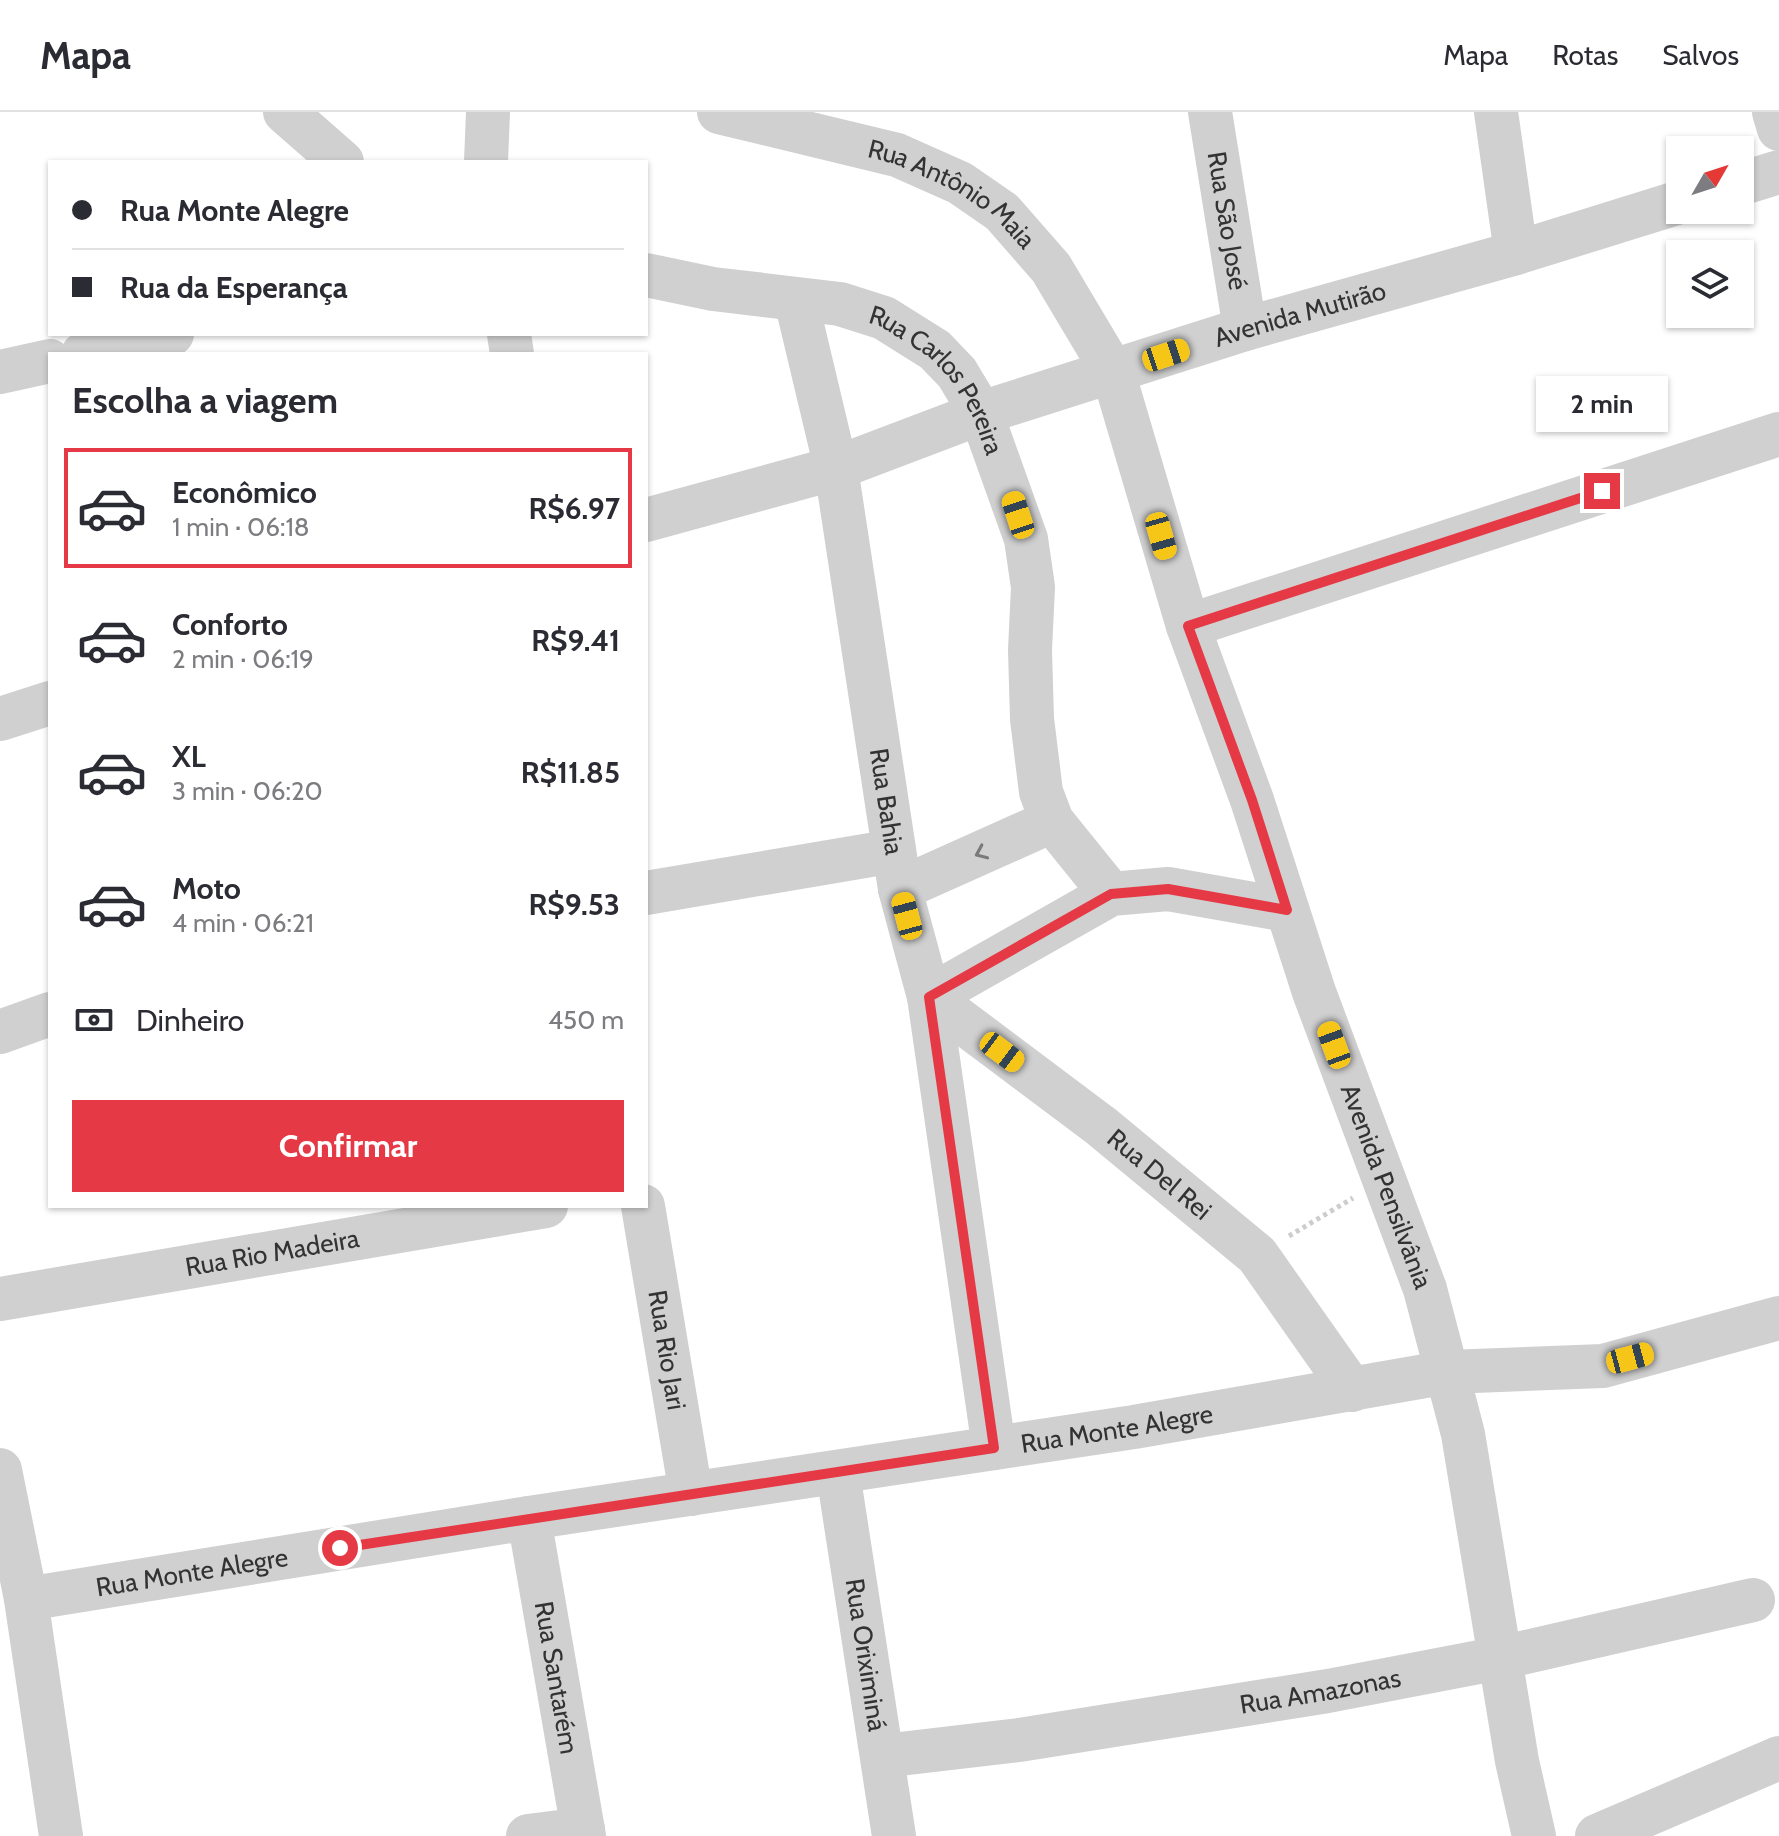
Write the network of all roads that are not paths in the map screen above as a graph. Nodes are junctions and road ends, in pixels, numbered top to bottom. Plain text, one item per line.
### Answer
1 (285, 112) edge
2 (488, 112) edge
3 (719, 112) edge
4 (1210, 112) edge
5 (1496, 112) edge
6 (1774, 112) edge
7 (789, 120) edge
8 (1779, 129) edge
9 (340, 160) edge
10 (486, 160) edge
11 (1779, 172) edge
12 (1754, 180) edge
13 (1666, 206) edge
14 (1516, 253) junction
15 (648, 275) edge
16 (796, 300) junction
17 (1245, 329) junction
18 (163, 336) edge
19 (92, 352) edge
20 (48, 361) edge
21 (0, 372) edge
22 (1113, 372) junction
23 (981, 413) junction
24 (1779, 434) edge
25 (836, 468) junction
26 (648, 519) edge
27 (1188, 626) junction
28 (48, 704) edge
29 (0, 719) edge
30 (1052, 821) junction
31 (897, 870) junction
32 (648, 893) edge
33 (1111, 894) junction
34 (1287, 910) junction
35 (929, 997) junction
36 (48, 1015) edge
37 (0, 1032) edge
38 (534, 1208) edge
39 (643, 1208) edge
40 (0, 1299) edge
41 (1779, 1318) edge
42 (1448, 1372) junction
43 (1352, 1390) junction
44 (994, 1448) junction
45 (0, 1470) edge
46 (838, 1473) junction
47 (691, 1494) junction
48 (529, 1518) junction
49 (26, 1599) junction
50 (1753, 1600) dead end
51 (1500, 1658) junction
52 (883, 1756) junction
53 (1779, 1758) edge
54 (584, 1832) edge
55 (61, 1836) edge
56 (528, 1836) edge
57 (894, 1836) edge
58 (1534, 1836) edge
59 (1597, 1836) edge

1 - 9 street
2 - 10 street
3 - 7 street, Rua Antônio Maia
4 - 17 street, Rua São José
5 - 14 street
6 - 8 street
7 - 22 street, Rua Antônio Maia
11 - 12 street
13 - 14 street, Avenida Mutirão
14 - 17 street, Avenida Mutirão
15 - 16 street, Rua Carlos Pereira
16 - 23 street, Rua Carlos Pereira
16 - 25 street, Rua Bahia
17 - 22 street, Avenida Mutirão
18 - 19 street
20 - 21 street
22 - 23 street, Avenida Mutirão
22 - 27 street, Avenida Pensilvânia
23 - 25 street, Avenida Mutirão
23 - 30 street, Rua Carlos Pereira
24 - 27 street
25 - 26 street, Avenida Mutirão
25 - 31 street, Rua Bahia
27 - 34 street, Avenida Pensilvânia
28 - 29 street
30 -> 31 street
30 - 33 street, Rua Carlos Pereira
31 - 32 street
31 - 35 street, Rua Bahia
33 - 34 street
33 - 35 street
34 - 42 street, Avenida Pensilvânia
35 - 43 street, Rua Del Rei
35 - 44 street, Rua Bahia
36 - 37 street
38 - 40 street, Rua Rio Madeira
39 - 47 street, Rua Rio Jari
41 - 42 street, Rua Monte Alegre
42 - 43 street, Rua Monte Alegre
42 - 51 street, Avenida Pensilvânia
43 - 44 street, Rua Monte Alegre
44 - 46 street, Rua Monte Alegre
45 - 49 street
46 - 47 street, Rua Monte Alegre
46 - 52 street, Rua Oriximiná
47 - 48 street, Rua Monte Alegre
48 - 49 street, Rua Monte Alegre
48 - 54 street, Rua Santarém
49 - 55 street
50 - 51 street, Rua Amazonas
51 - 52 street, Rua Amazonas
51 - 58 street, Avenida Pensilvânia
52 - 57 street, Rua Oriximiná
53 - 59 street
54 - 56 street

